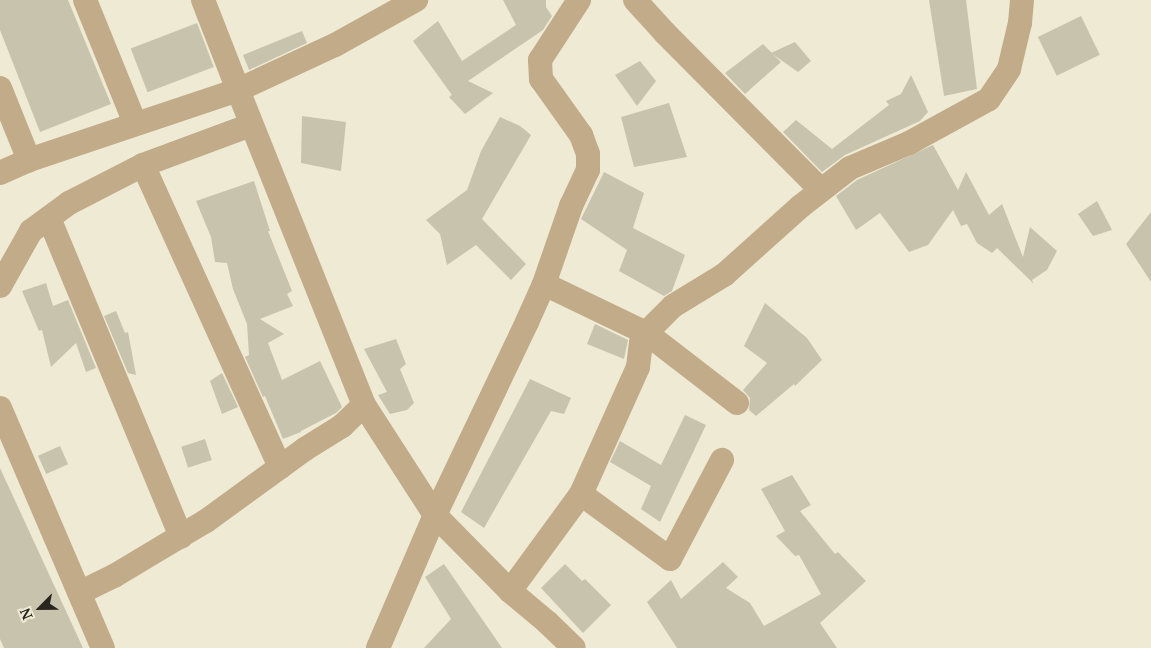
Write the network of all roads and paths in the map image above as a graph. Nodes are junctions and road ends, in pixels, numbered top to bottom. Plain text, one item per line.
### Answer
1 (85, 0) edge
2 (203, 0) edge
3 (416, 0) edge
4 (579, 0) edge
5 (635, 0) edge
6 (1022, 0) edge
7 (0, 88) edge
8 (238, 90) junction
9 (135, 123) junction
10 (251, 125) junction
11 (28, 160) junction
12 (144, 165) junction
13 (0, 173) edge
14 (821, 190) junction
15 (50, 218) junction
16 (544, 284) junction
17 (0, 286) edge
18 (646, 333) junction
19 (738, 403) dead end
20 (364, 405) junction
21 (0, 408) edge
22 (722, 460) dead end
23 (280, 467) junction
24 (581, 494) junction
25 (435, 515) junction
26 (181, 537) junction
27 (510, 591) junction
28 (81, 592) junction
29 (385, 644) edge
30 (103, 648) edge
31 (574, 648) edge

1 - 9 street
2 - 8 street
3 - 8 street
4 - 16 street
5 - 14 street
6 - 14 street
7 - 11 street
8 - 9 street
8 - 10 street
9 - 11 street
10 - 12 street
10 - 20 street
11 - 13 street
12 - 15 street
12 - 23 street
14 - 18 street
15 - 17 street
15 - 26 street
16 - 18 street
16 - 25 street
18 - 19 street
18 - 24 street
20 - 23 street
20 - 25 street
21 - 28 street
22 - 24 street
23 - 26 street
24 - 27 street
25 - 27 street
25 - 29 street
26 - 28 street
27 - 31 street
28 - 30 street

